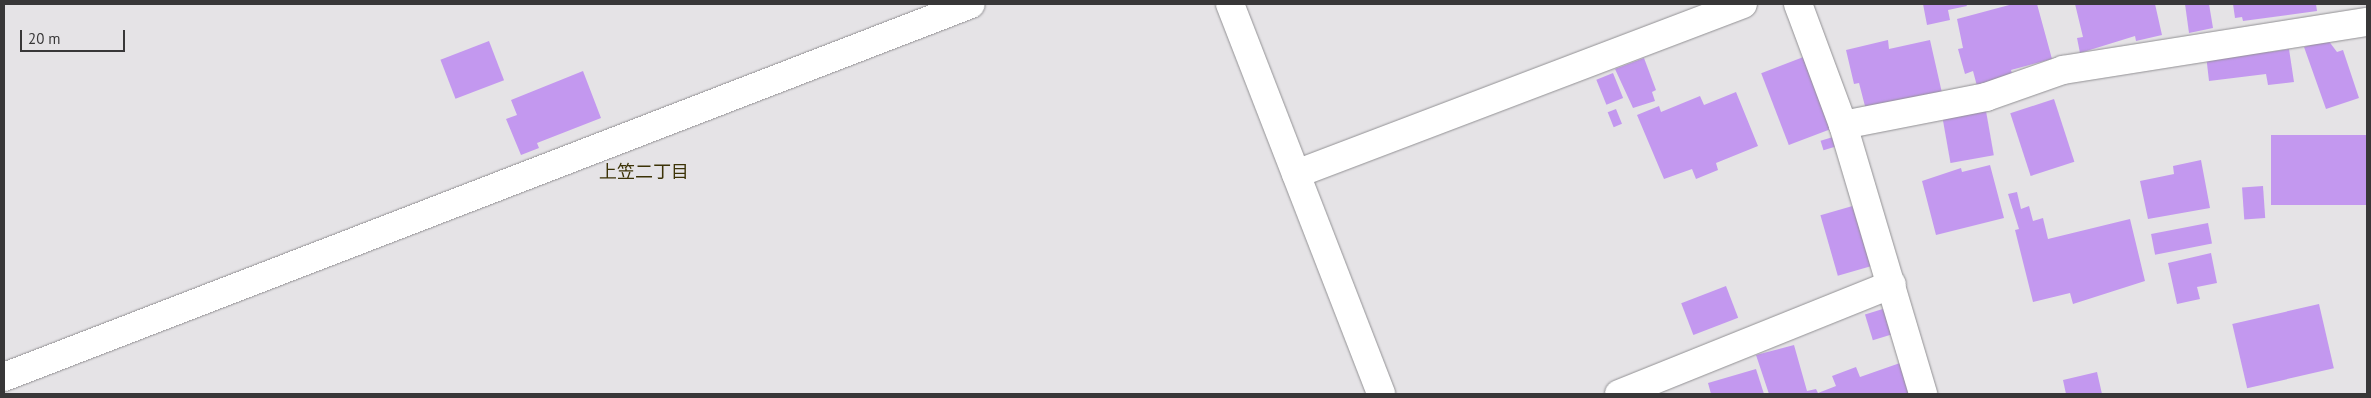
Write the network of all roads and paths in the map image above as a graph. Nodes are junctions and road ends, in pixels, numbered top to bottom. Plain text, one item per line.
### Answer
1 (971, 4) edge
2 (1230, 4) edge
3 (1743, 4) edge
4 (1798, 4) edge
5 (2367, 22) edge
6 (1843, 125) junction
7 (1296, 174) junction
8 (1892, 284) junction
9 (4, 377) edge
10 (1627, 393) edge
11 (1381, 394) edge
12 (1923, 394) edge

1 - 9 street
2 - 7 street
3 - 7 street
4 - 6 street
5 - 6 street
6 - 8 street
7 - 11 street
8 - 10 street
8 - 12 street

